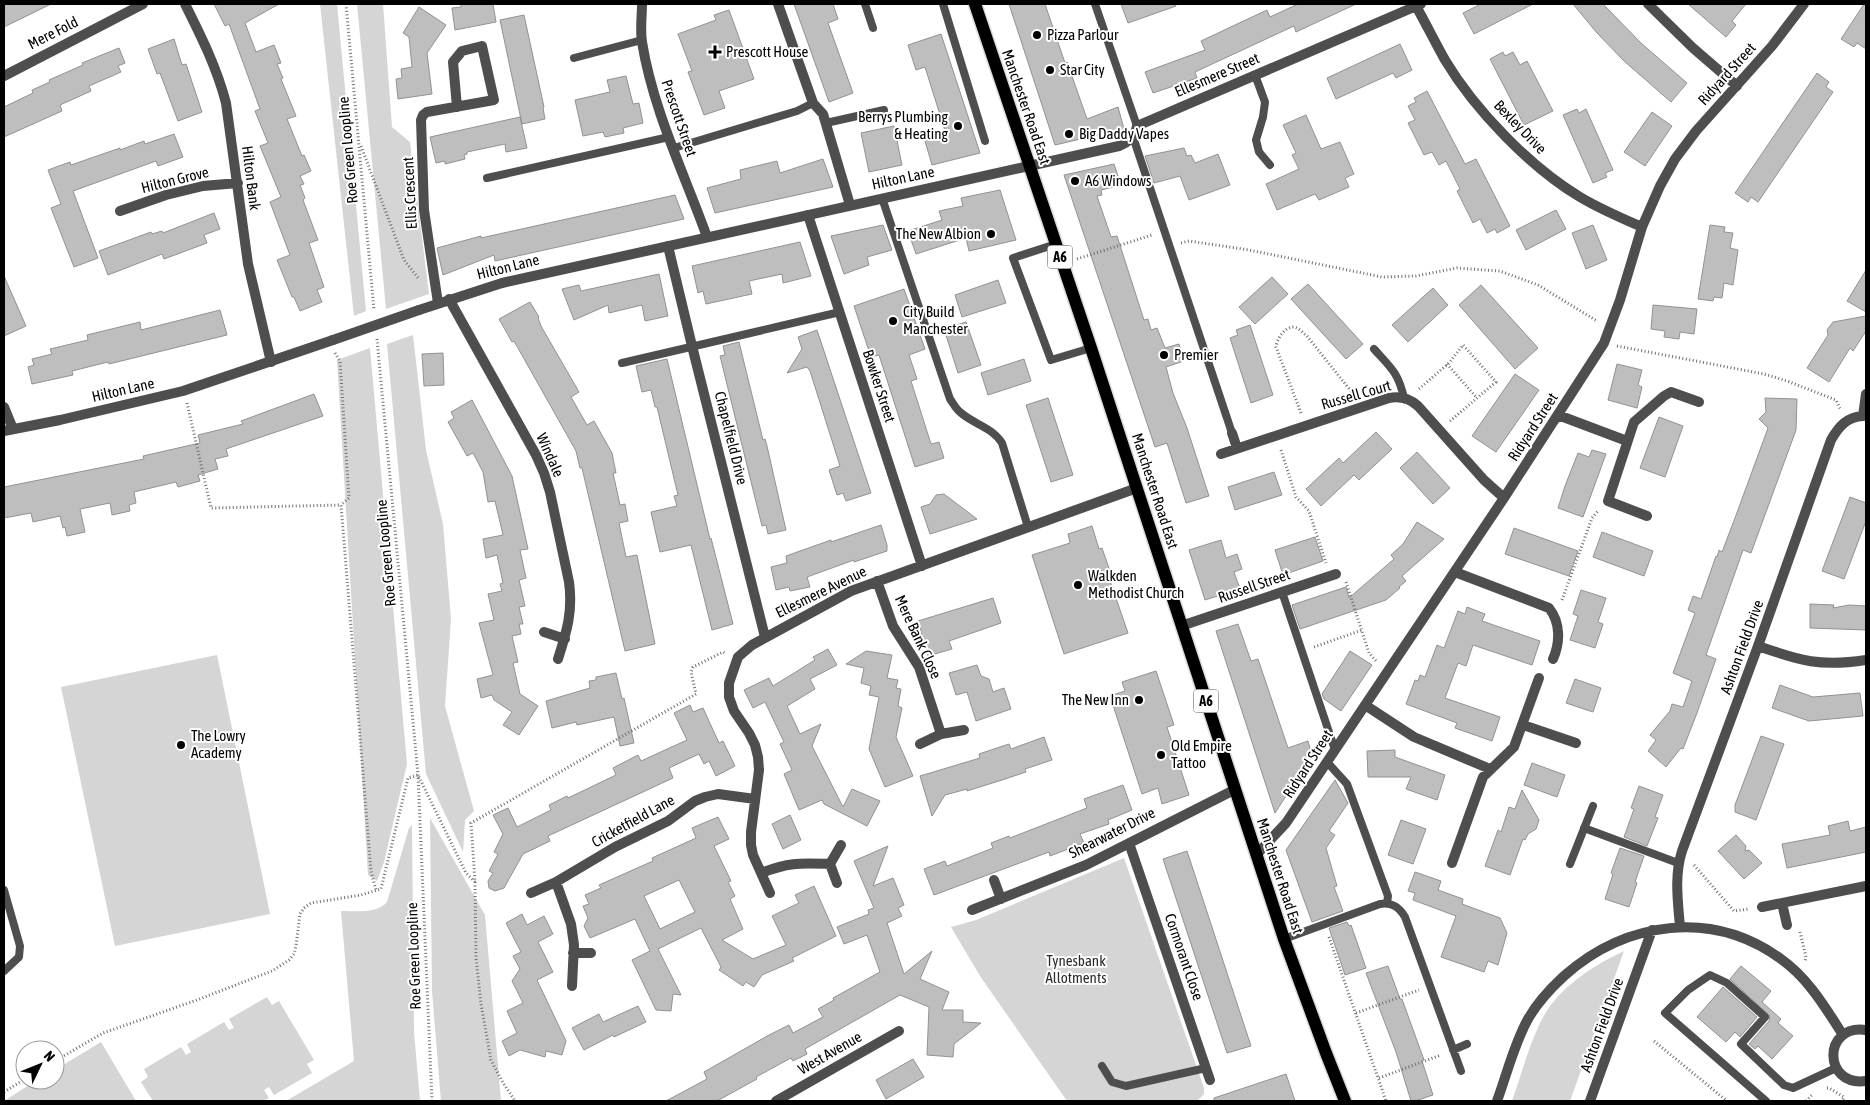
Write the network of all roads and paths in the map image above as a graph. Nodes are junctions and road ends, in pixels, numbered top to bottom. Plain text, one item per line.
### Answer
1 (143, 4) edge
2 (185, 4) edge
3 (348, 4) edge
4 (642, 4) edge
5 (778, 4) edge
6 (865, 4) edge
7 (943, 4) edge
8 (975, 4) edge
9 (1095, 4) edge
10 (1648, 4) edge
11 (1804, 4) edge
12 (1419, 5) edge
13 (873, 28) dead end
14 (642, 40) junction
15 (574, 58) dead end
16 (1255, 75) junction
17 (4, 76) edge
18 (1737, 86) junction
19 (813, 103) junction
20 (457, 107) junction
21 (884, 110) dead end
22 (826, 123) junction
23 (1137, 126) junction
24 (669, 137) junction
25 (1133, 137) junction
26 (359, 141) junction
27 (985, 142) dead end
28 (674, 148) junction
29 (1270, 165) dead end
30 (1029, 166) junction
31 (487, 178) dead end
32 (238, 184) junction
33 (882, 198) junction
34 (850, 205) junction
35 (120, 211) dead end
36 (808, 214) junction
37 (1642, 227) junction
38 (1165, 231) junction
39 (707, 237) junction
40 (1056, 244) junction
41 (1170, 244) junction
42 (668, 246) junction
43 (1062, 264) junction
44 (436, 289) junction
45 (449, 299) junction
46 (438, 303) junction
47 (840, 312) junction
48 (375, 319) dead end
49 (376, 329) dead end
50 (1611, 329) junction
51 (331, 341) junction
52 (1604, 344) junction
53 (692, 346) junction
54 (1091, 348) junction
55 (1374, 349) dead end
56 (271, 362) junction
57 (622, 363) dead end
58 (1447, 364) junction
59 (184, 391) junction
60 (1866, 394) edge
61 (1406, 398) junction
62 (1477, 398) junction
63 (1699, 402) dead end
64 (4, 407) edge
65 (1360, 407) junction
66 (1558, 415) junction
67 (1865, 416) edge
68 (1846, 421) junction
69 (1305, 425) junction
70 (8, 430) edge
71 (1440, 430) junction
72 (1232, 432) joint
73 (1276, 435) junction
74 (1627, 441) junction
75 (1237, 448) junction
76 (1220, 454) dead end
77 (1137, 488) junction
78 (1504, 498) junction
79 (1608, 501) junction
80 (341, 505) junction
81 (1647, 516) dead end
82 (1028, 527) junction
83 (922, 566) junction
84 (1455, 572) junction
85 (1333, 575) junction
86 (877, 581) junction
87 (1282, 592) junction
88 (1552, 612) junction
89 (1182, 626) junction
90 (1362, 630) junction
91 (544, 632) dead end
92 (766, 637) junction
93 (564, 639) junction
94 (1758, 646) junction
95 (1302, 651) junction
96 (738, 657) junction
97 (558, 659) dead end
98 (1553, 659) dead end
99 (1866, 660) edge
100 (1388, 670) junction
101 (1540, 678) dead end
102 (1365, 704) junction
103 (1523, 725) junction
104 (964, 730) dead end
105 (941, 734) junction
106 (1576, 743) dead end
107 (920, 744) dead end
108 (1335, 750) junction
109 (1327, 762) junction
110 (1490, 769) junction
111 (418, 775) junction
112 (1234, 790) junction
113 (756, 799) junction
114 (1593, 806) dead end
115 (1584, 828) junction
116 (1130, 844) junction
117 (841, 845) dead end
118 (1682, 851) junction
119 (1256, 854) junction
120 (1452, 863) dead end
121 (1678, 863) junction
122 (830, 864) junction
123 (1570, 864) dead end
124 (761, 873) junction
125 (994, 880) dead end
126 (476, 882) junction
127 (556, 882) junction
128 (837, 883) dead end
129 (1866, 886) edge
130 (4, 890) edge
131 (376, 890) junction
132 (530, 893) dead end
133 (770, 893) dead end
134 (1001, 899) junction
135 (1387, 903) junction
136 (1782, 903) junction
137 (1762, 907) joint
138 (972, 910) dead end
139 (1325, 924) junction
140 (1787, 925) joint
141 (1680, 928) junction
142 (1652, 930) junction
143 (1284, 939) junction
144 (573, 953) junction
145 (591, 953) dead end
146 (4, 971) edge
147 (1801, 976) junction
148 (572, 986) dead end
149 (1430, 986) junction
150 (1356, 1013) junction
151 (899, 1030) dead end
152 (1866, 1030) edge
153 (1843, 1035) junction
154 (1654, 1041) dead end
155 (1467, 1044) dead end
156 (1454, 1050) junction
157 (65, 1056) edge
158 (1102, 1066) dead end
159 (1206, 1068) junction
160 (1836, 1068) junction
161 (1461, 1071) dead end
162 (1379, 1078) junction
163 (1210, 1080) dead end
164 (1866, 1081) edge
165 (15, 1085) edge
166 (1822, 1090) dead end
167 (4, 1092) edge
168 (1814, 1093) dead end
169 (432, 1101) edge
170 (515, 1101) edge
171 (776, 1101) edge
172 (1345, 1101) edge
173 (1386, 1101) edge
174 (1497, 1101) edge
175 (1590, 1101) edge
176 (1726, 1101) edge
177 (1766, 1101) edge
178 (1806, 1101) edge
179 (1842, 1101) edge

1 - 17 street, Mere Fold
2 - 32 street, Hilton Bank
3 - 26 path, Roe Green Loopline
4 - 14 street, Prescott Street
5 - 19 street
6 - 13 lane
7 - 27 lane
8 - 30 main road, Manchester Road East / A6
9 - 23 lane
10 - 18 street
11 - 18 street, Ridyard Street
12 - 16 street, Ellesmere Street
12 - 37 street, Bexley Drive
14 - 15 lane
14 - 24 street, Prescott Street
16 - 23 street, Ellesmere Street
16 - 29 lane
18 - 37 street, Ridyard Street
19 - 22 street
19 - 28 lane
20 - 20 street, Ellis Crescent
20 - 44 street, Ellis Crescent
21 - 22 lane
22 - 34 street
23 - 25 street
24 - 28 street, Prescott Street
24 - 31 lane
25 - 30 street
25 - 38 lane
26 - 44 path
26 - 48 path, Roe Green Loopline
28 - 39 street, Prescott Street
30 - 33 street, Hilton Lane
30 - 40 main road, Manchester Road East / A6
32 - 35 street, Hilton Grove
32 - 56 street, Hilton Bank
33 - 34 street, Hilton Lane
33 - 82 lane
34 - 36 street, Hilton Lane
36 - 39 street, Hilton Lane
36 - 47 street, Bowker Street
37 - 50 street, Ridyard Street
38 - 41 lane
38 - 43 path
39 - 42 street, Hilton Lane
40 - 43 main road, Manchester Road East / A6
40 - 54 lane
41 - 50 path
41 - 72 lane
42 - 45 street, Hilton Lane
42 - 53 street, Chapelfield Drive
43 - 54 main road, Manchester Road East / A6
44 - 46 street, Ellis Crescent
45 - 46 street, Hilton Lane
45 - 93 street, Windale
46 - 51 street, Hilton Lane, bridge
47 - 53 lane
47 - 83 street, Bowker Street
49 - 111 path, Roe Green Loopline
50 - 52 street, Ridyard Street
51 - 56 street, Hilton Lane
51 - 80 path
52 - 66 street, Ridyard Street
52 - 68 path
53 - 57 lane
53 - 92 street, Chapelfield Drive
54 - 77 main road, Manchester Road East / A6
55 - 61 lane
56 - 59 street, Hilton Lane
58 - 61 path
58 - 62 path
58 - 62 path
59 - 70 street, Hilton Lane
59 - 80 path
60 - 67 street
61 - 65 street, Russell Court
61 - 71 street, Russell Court
62 - 71 path
63 - 74 street
64 - 70 street
65 - 69 street, Russell Court
65 - 69 path
66 - 74 street
66 - 78 street, Ridyard Street
67 - 68 street
68 - 94 street, Ashton Field Drive
69 - 73 street, Russell Court
71 - 78 street, Russell Court
72 - 75 street
73 - 75 street, Russell Court
73 - 85 path
74 - 79 street
75 - 76 street, Russell Court
77 - 82 street, Ellesmere Avenue
77 - 89 main road, Manchester Road East / A6
78 - 84 street, Ridyard Street
79 - 81 street
79 - 88 path
80 - 131 path
82 - 83 street, Ellesmere Avenue
83 - 86 street, Ellesmere Avenue
84 - 88 street
84 - 100 street, Ridyard Street
85 - 87 street, Russell Street
85 - 90 path
86 - 92 street, Ellesmere Avenue
86 - 105 street, Mere Bank Close
87 - 89 street, Russell Street
87 - 95 lane
88 - 98 street
89 - 112 main road, Manchester Road East / A6
90 - 95 path
90 - 100 path
91 - 93 street
92 - 96 street, Ellesmere Avenue
93 - 97 street, Windale
94 - 99 street
94 - 118 street, Ashton Field Drive
95 - 108 lane
96 - 113 street
96 - 126 path
100 - 102 street, Ridyard Street
101 - 103 street
102 - 108 street, Ridyard Street
102 - 110 street
103 - 106 street
103 - 110 street
104 - 105 street
105 - 107 street
108 - 109 street, Ridyard Street
109 - 119 street, Ridyard Street
109 - 135 lane
110 - 120 street
111 - 126 path
111 - 131 path
111 - 169 path, Roe Green Loopline
112 - 116 street, Shearwater Drive
112 - 119 main road, Manchester Road East / A6
113 - 124 street
113 - 127 street, Cricketfield Lane
114 - 115 lane
115 - 121 lane
115 - 123 lane
116 - 134 street, Shearwater Drive
116 - 159 street, Cormorant Close
117 - 122 street
118 - 121 street, Ashton Field Drive
118 - 137 path
119 - 143 main road, Manchester Road East / A6
121 - 141 street, Ashton Field Drive
122 - 124 street
122 - 128 street
124 - 133 street
125 - 134 street
126 - 170 path
127 - 132 street, Cricketfield Lane
127 - 144 street
129 - 136 street
130 - 146 lane
131 - 157 path
134 - 138 street, Shearwater Drive
135 - 139 lane
135 - 149 lane
136 - 137 street
136 - 140 street
139 - 143 lane
139 - 150 path
140 - 147 path
141 - 142 street
141 - 147 street
142 - 174 street
142 - 175 street, Ashton Field Drive
143 - 172 main road, Manchester Road East / A6
144 - 145 street
144 - 148 street
147 - 153 street
149 - 150 path
149 - 156 lane
150 - 162 path
151 - 171 street, West Avenue
152 - 153 street
153 - 160 street
154 - 176 path
155 - 156 lane
156 - 161 lane
156 - 162 path
158 - 159 lane
159 - 163 street, Cormorant Close
160 - 164 street
160 - 177 lane
162 - 173 path
165 - 167 path
166 - 179 path
168 - 178 path

